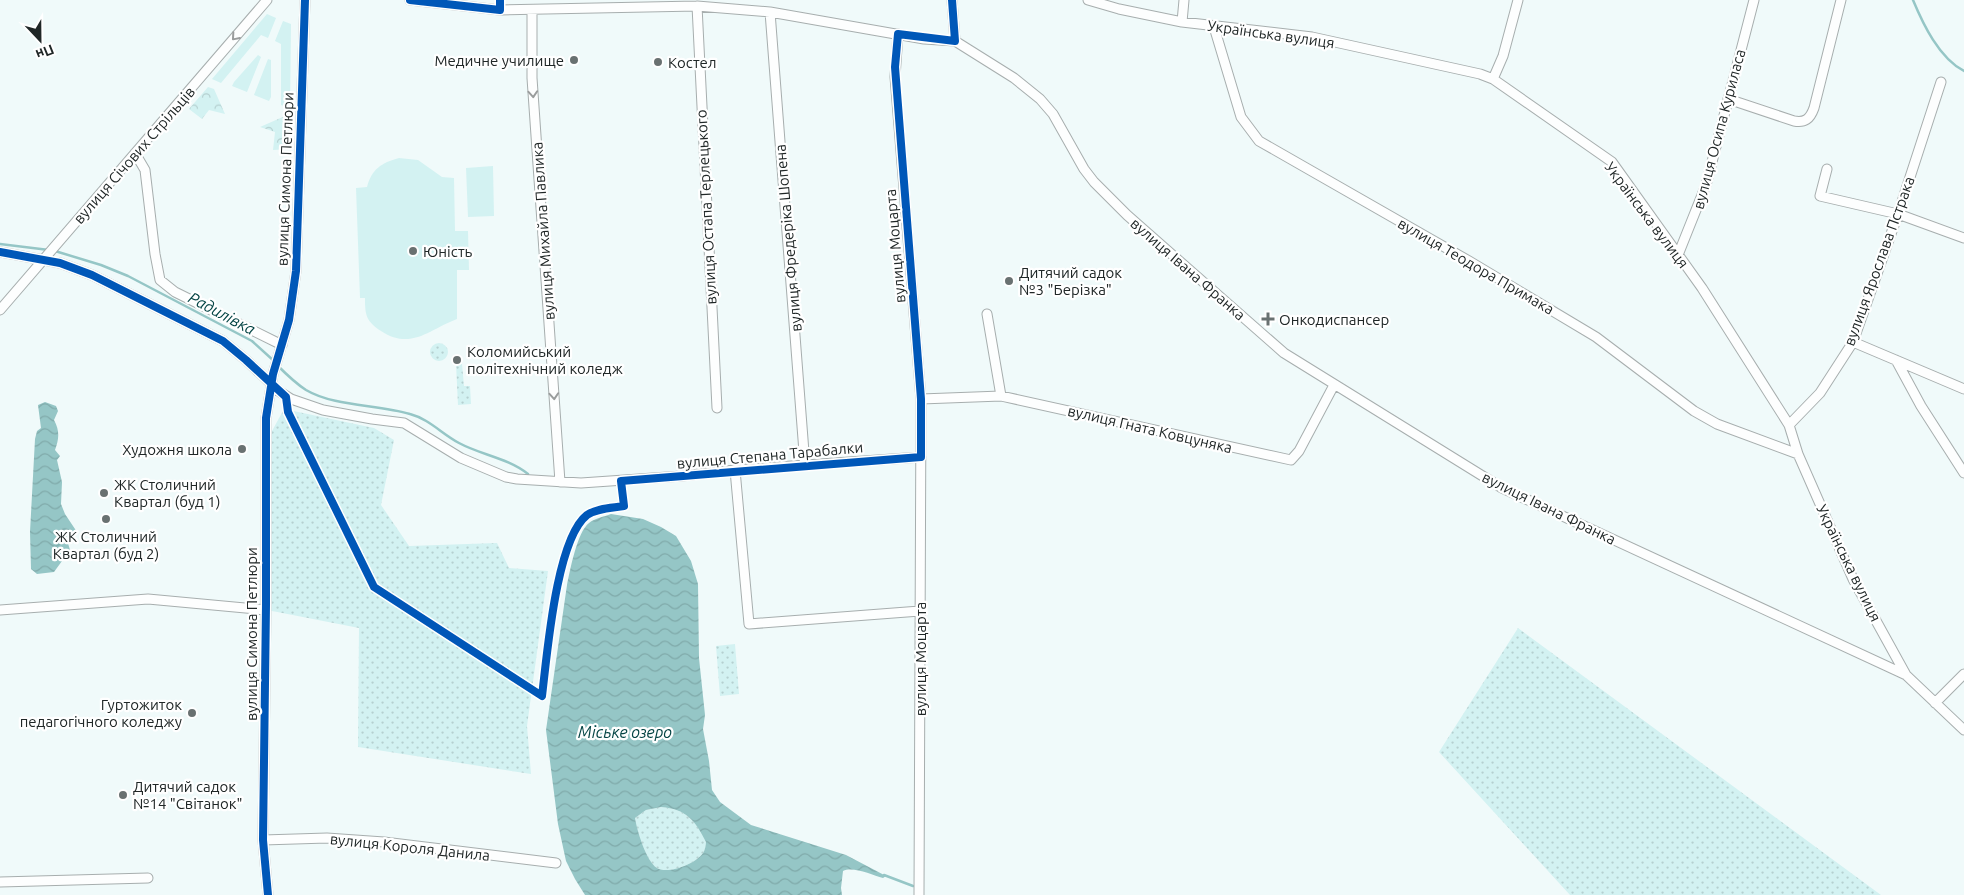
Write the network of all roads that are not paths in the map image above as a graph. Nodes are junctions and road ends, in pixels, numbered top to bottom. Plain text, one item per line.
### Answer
1 (267, 0) edge
2 (305, 0) edge
3 (410, 0) edge
4 (500, 0) edge
5 (952, 0) edge
6 (1088, 0) edge
7 (1184, 0) edge
8 (1518, 0) edge
9 (1754, 0) edge
10 (1841, 0) edge
11 (696, 6) junction
12 (500, 10) junction
13 (532, 10) junction
14 (770, 12) junction
15 (1182, 22) junction
16 (1214, 27) junction
17 (898, 34) junction
18 (955, 41) junction
19 (1493, 79) junction
20 (1941, 82) dead end
21 (1728, 99) junction
22 (135, 154) junction
23 (1827, 169) dead end
24 (1898, 214) junction
25 (1964, 238) edge
26 (0, 252) edge
27 (1678, 255) junction
28 (46, 257) junction
29 (0, 310) edge
30 (987, 314) dead end
31 (1853, 342) junction
32 (282, 345) junction
33 (1896, 360) junction
34 (272, 385) junction
35 (1334, 385) junction
36 (1964, 389) edge
37 (1000, 396) junction
38 (921, 400) junction
39 (717, 408) dead end
40 (1789, 425) junction
41 (1798, 454) junction
42 (922, 457) junction
43 (805, 465) junction
44 (735, 470) junction
45 (1964, 473) edge
46 (560, 482) junction
47 (0, 610) edge
48 (266, 610) junction
49 (920, 611) junction
50 (1964, 674) edge
51 (1906, 675) junction
52 (1935, 703) junction
53 (1964, 730) edge
54 (263, 840) junction
55 (556, 863) dead end
56 (148, 878) dead end
57 (0, 882) edge
58 (268, 895) edge
59 (919, 895) edge

1 -> 22 street, вулиця Січових Стрільців
2 - 32 street, вулиця Симона Петлюри
3 - 12 street, вулиця Івана Франка
4 - 12 street
5 - 18 street
6 - 15 street, Українська вулиця
7 - 15 street
8 - 19 street
9 - 21 street, вулиця Осипа Куриласа
10 - 21 street
11 - 13 street, вулиця Івана Франка
11 - 14 street, вулиця Івана Франка
11 - 39 street, вулиця Остапа Терлецького
12 - 13 street, вулиця Івана Франка
13 -> 46 street, вулиця Михайла Павлика
14 - 17 street, вулиця Івана Франка
14 - 43 street, вулиця Фредеріка Шопена
15 - 16 street, Українська вулиця
16 - 19 street, Українська вулиця
16 - 41 street, вулиця Теодора Примака
17 - 18 street, вулиця Івана Франка
17 - 38 street, вулиця Моцарта
18 - 35 street, вулиця Івана Франка
19 - 27 street, Українська вулиця
20 - 24 street, вулиця Ярослава Пстрака
21 - 27 street, вулиця Осипа Куриласа
22 - 28 street, вулиця Січових Стрільців
22 - 32 street
23 - 24 street
24 - 25 street
24 - 31 street, вулиця Ярослава Пстрака
26 - 28 street
27 - 40 street, Українська вулиця
28 - 29 street, вулиця Січових Стрільців
28 - 34 street
30 - 37 street
31 - 33 street
31 - 40 street, вулиця Ярослава Пстрака
32 - 34 street, вулиця Симона Петлюри
33 - 36 street
33 - 45 street
34 - 46 street, вулиця Степана Тарабалки
34 - 48 street, вулиця Симона Петлюри
35 - 37 street, вулиця Гната Ковцуняка
35 - 51 street, вулиця Івана Франка
37 - 38 street, вулиця Гната Ковцуняка
38 - 42 street, вулиця Моцарта
40 - 41 street, Українська вулиця
41 - 51 street, Українська вулиця
42 - 43 street, вулиця Степана Тарабалки
42 - 49 street, вулиця Моцарта
43 - 44 street, вулиця Степана Тарабалки
44 - 46 street, вулиця Степана Тарабалки
44 - 49 street
47 - 48 street
48 - 54 street, вулиця Симона Петлюри
49 - 59 street, вулиця Моцарта
50 - 52 street
51 - 52 street, вулиця Івана Франка
52 - 53 street, вулиця Івана Франка
54 - 55 street, вулиця Короля Данила
54 - 58 street, вулиця Симона Петлюри
56 - 57 street

